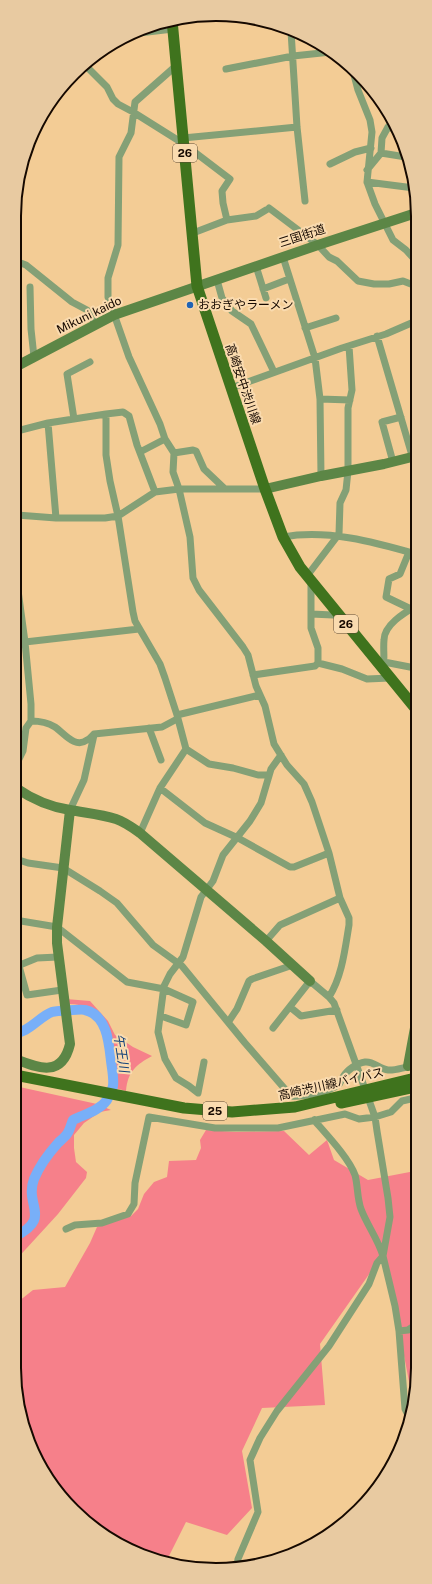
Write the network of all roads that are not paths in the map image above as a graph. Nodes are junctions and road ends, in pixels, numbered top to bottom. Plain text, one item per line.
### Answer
1 (173, 26) edge
2 (291, 36) edge
3 (322, 53) edge
4 (293, 56) junction
5 (177, 65) junction
6 (88, 68) edge
7 (226, 69) dead end
8 (355, 79) edge
9 (133, 112) junction
10 (297, 127) junction
11 (388, 127) edge
12 (183, 141) junction
13 (371, 148) junction
14 (381, 153) junction
15 (402, 156) edge
16 (330, 164) dead end
17 (367, 170) junction
18 (367, 182) junction
19 (408, 187) edge
20 (305, 201) dead end
21 (411, 215) edge
22 (227, 220) junction
23 (385, 224) junction
24 (193, 233) junction
25 (318, 245) junction
26 (283, 256) junction
27 (411, 256) edge
28 (21, 263) edge
29 (256, 266) junction
30 (289, 279) junction
31 (217, 280) junction
32 (411, 284) edge
33 (197, 286) junction
34 (30, 287) dead end
35 (263, 289) junction
36 (266, 298) dead end
37 (114, 315) junction
38 (336, 318) dead end
39 (411, 324) edge
40 (96, 325) junction
41 (305, 328) junction
42 (378, 336) junction
43 (349, 346) junction
44 (34, 357) junction
45 (315, 358) junction
46 (21, 362) edge
47 (90, 362) dead end
48 (274, 372) junction
49 (231, 388) junction
50 (320, 399) junction
51 (350, 400) junction
52 (106, 414) junction
53 (401, 417) junction
54 (74, 419) junction
55 (48, 423) junction
56 (21, 430) edge
57 (165, 439) junction
58 (411, 447) edge
59 (140, 452) junction
60 (174, 453) junction
61 (411, 457) edge
62 (393, 462) junction
63 (348, 471) junction
64 (321, 476) junction
65 (224, 488) junction
66 (179, 489) junction
67 (265, 489) junction
68 (155, 492) junction
69 (21, 515) edge
70 (118, 516) junction
71 (56, 518) junction
72 (338, 536) junction
73 (283, 537) junction
74 (411, 553) edge
75 (411, 555) edge
76 (309, 579) junction
77 (411, 607) edge
78 (411, 610) edge
79 (336, 612) junction
80 (311, 614) junction
81 (21, 623) edge
82 (139, 629) junction
83 (25, 642) junction
84 (318, 663) junction
85 (383, 666) junction
86 (411, 668) edge
87 (253, 674) junction
88 (390, 678) junction
89 (260, 694) junction
90 (411, 703) edge
91 (177, 717) junction
92 (31, 720) junction
93 (149, 728) junction
94 (94, 734) junction
95 (186, 749) junction
96 (21, 755) edge
97 (281, 755) junction
98 (161, 760) dead end
99 (269, 775) junction
100 (160, 788) junction
101 (21, 791) edge
102 (70, 810) junction
103 (140, 833) junction
104 (238, 838) junction
105 (330, 853) junction
106 (21, 861) edge
107 (63, 868) junction
108 (207, 890) junction
109 (340, 898) junction
110 (21, 921) edge
111 (57, 927) junction
112 (266, 941) junction
113 (58, 958) junction
114 (179, 963) junction
115 (21, 964) edge
116 (294, 965) junction
117 (21, 978) edge
118 (310, 982) junction
119 (164, 989) junction
120 (62, 990) junction
121 (329, 998) junction
122 (290, 1007) junction
123 (337, 1010) junction
124 (161, 1016) junction
125 (229, 1022) junction
126 (273, 1028) dead end
127 (21, 1061) edge
128 (204, 1062) dead end
129 (356, 1064) junction
130 (411, 1066) edge
131 (21, 1076) edge
132 (411, 1079) edge
133 (21, 1083) edge
134 (411, 1087) edge
135 (366, 1093) junction
136 (411, 1099) edge
137 (374, 1117) junction
138 (314, 1120) junction
139 (66, 1229) dead end
140 (383, 1256) junction
141 (411, 1328) edge
142 (399, 1331) junction
143 (406, 1411) edge
144 (238, 1562) edge

1 - 5 main road, 高崎安中渋川線 / 26
2 - 4 street
3 - 4 street
4 - 7 street
4 - 10 street
5 - 9 street
5 - 12 main road, 高崎安中渋川線 / 26
6 - 9 street
8 - 13 street
9 - 12 street
9 - 37 street
10 - 12 street
10 - 20 street
11 - 14 street
12 - 22 street
12 - 24 main road, 高崎安中渋川線 / 26
13 - 16 street
13 - 17 street
14 - 15 street
14 - 17 street
17 - 18 street
18 - 19 street
18 - 23 street
21 - 23 street, 三国街道
22 - 24 street
22 - 25 street
23 - 25 street, 三国街道
23 - 27 street
24 - 33 main road, 高崎安中渋川線 / 26
25 - 26 street, 三国街道
25 - 32 street
26 - 29 street, 三国街道
26 - 30 street
28 - 40 street
29 - 31 street, 三国街道
29 - 35 street
30 - 35 street
30 - 41 street
31 - 33 street, 三国街道
31 - 48 street
33 - 37 street, Mikuni kaido
33 - 49 main road, 高崎安中渋川線 / 26
34 - 44 street
35 - 36 street
37 - 40 street, Mikuni kaido
37 - 57 street
38 - 41 street
39 - 42 street
40 - 44 street, Mikuni kaido
41 - 45 street
42 - 43 street
42 - 53 street
43 - 45 street
43 - 51 street
44 - 46 street, Mikuni kaido
45 - 48 street
45 - 50 street
47 - 54 street
48 - 49 street
49 - 67 main road, 高崎安中渋川線 / 26
50 - 51 street
50 - 64 street
51 - 63 street
52 - 54 street
52 - 59 street
52 - 70 street
53 - 58 street
53 - 62 street
54 - 55 street
55 - 56 street
55 - 71 street
57 - 59 street
57 - 60 street
59 - 68 street
60 - 65 street
60 - 66 street
61 - 62 street
62 - 63 street
63 - 64 street
63 - 72 street
64 - 67 street
65 - 66 street
65 - 67 street
66 - 68 street
66 - 87 street
67 - 73 main road, 高崎安中渋川線 / 26
68 - 70 street
69 - 71 street
70 - 71 street
70 - 82 street
72 - 73 street
72 - 74 street
72 - 76 street
73 - 76 main road, 高崎安中渋川線 / 26
75 - 77 street
76 - 79 main road, 高崎安中渋川線 / 26
76 - 80 street
78 - 85 street
79 - 80 street
79 - 85 main road, 高崎安中渋川線 / 26
80 - 84 street
81 - 83 street
82 - 83 street
82 - 91 street
83 - 92 street
84 - 87 street
84 - 88 street
85 - 86 street
85 - 88 main road, 高崎安中渋川線 / 26
87 - 89 street
88 - 90 main road, 高崎安中渋川線 / 26
89 - 91 street
89 - 97 street
91 - 93 street
91 - 95 street
92 - 94 street
92 - 96 street
93 - 94 street
93 - 98 street
94 - 102 street
95 - 99 street
95 - 100 street
97 - 99 street
97 - 105 street
99 - 104 street
100 - 103 street
100 - 104 street
101 - 102 street
102 - 103 street
102 - 107 street
103 - 108 street
104 - 105 street
104 - 108 street
105 - 109 street
106 - 107 street
107 - 111 street
107 - 114 street
108 - 112 street
108 - 114 street
109 - 112 street
109 - 121 street
110 - 111 street
111 - 113 street
111 - 119 street
112 - 116 street
113 - 115 street
113 - 120 street
114 - 119 street
114 - 125 street
116 - 118 street
116 - 125 street
117 - 120 street
118 - 121 street
118 - 122 street
119 - 124 street
119 - 124 street
120 - 127 street
121 - 123 street
122 - 123 street
122 - 126 street
123 - 129 street
124 - 128 street
125 - 129 street
129 - 130 street
129 - 135 street
131 - 135 main road, 高崎渋川線バイパス / 25
132 - 135 main road, 高崎渋川線バイパス / 25
133 - 135 main road, 高崎渋川線バイパス / 25
134 - 135 main road, 高崎渋川線バイパス / 25
135 - 137 street
136 - 137 street
137 - 138 street
137 - 140 street
138 - 139 street
138 - 140 street
140 - 142 street
140 - 144 street
141 - 142 street
142 - 143 street

